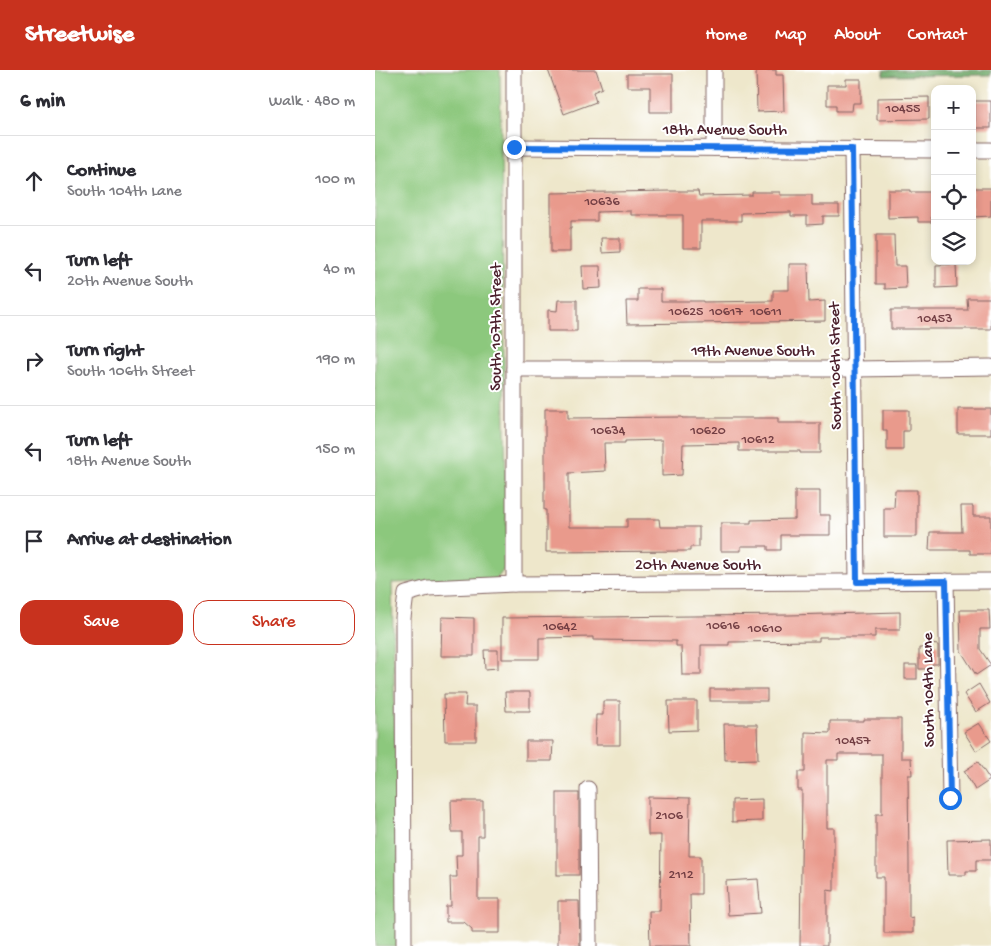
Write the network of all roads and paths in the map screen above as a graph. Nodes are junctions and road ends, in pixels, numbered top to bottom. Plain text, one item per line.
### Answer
1 (513, 70) edge
2 (714, 70) edge
3 (514, 147) junction
4 (714, 148) junction
5 (852, 149) junction
6 (931, 150) edge
7 (976, 150) edge
8 (991, 150) edge
9 (991, 367) edge
10 (514, 369) junction
11 (855, 370) junction
12 (946, 581) junction
13 (991, 581) edge
14 (857, 582) junction
15 (514, 584) junction
16 (588, 789) dead end
17 (950, 798) dead end
18 (404, 946) edge
19 (589, 946) edge

1 - 3 street, South 107th Street
2 - 4 street
3 - 4 street, 18th Avenue South
3 - 10 street, South 107th Street
4 - 5 street, 18th Avenue South
5 - 6 street, 18th Avenue South
5 - 11 street, South 106th Street
7 - 8 street
9 - 11 street, 19th Avenue South
10 - 11 street, 19th Avenue South
10 - 15 street, South 107th Street
11 - 14 street, South 106th Street
12 - 13 street, 20th Avenue South
12 - 14 street, 20th Avenue South
12 - 17 street, South 104th Lane
14 - 15 street, 20th Avenue South
15 - 18 street, 20th Avenue South
16 - 19 street

